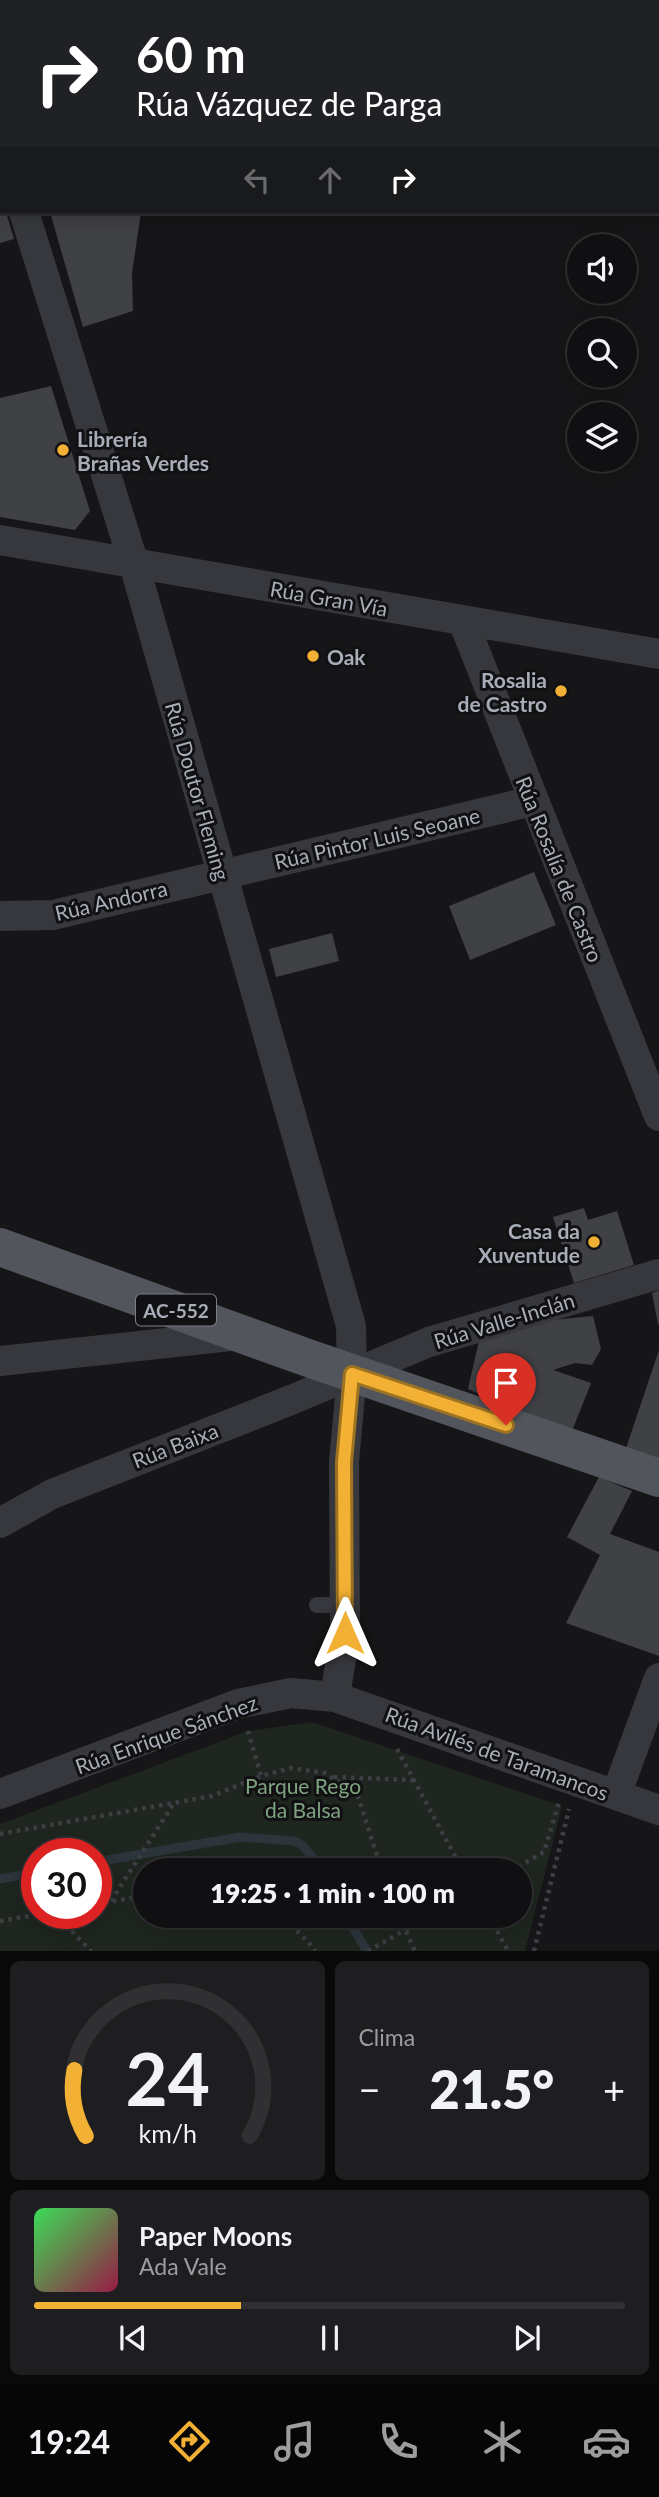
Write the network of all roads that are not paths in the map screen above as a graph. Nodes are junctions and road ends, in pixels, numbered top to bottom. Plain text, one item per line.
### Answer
1 (25, 214) edge
2 (0, 541) edge
3 (134, 564) junction
4 (463, 621) junction
5 (659, 654) edge
6 (533, 801) junction
7 (222, 874) junction
8 (0, 916) edge
9 (659, 1116) edge
10 (0, 1247) edge
11 (659, 1274) edge
12 (244, 1335) junction
13 (0, 1361) edge
14 (352, 1374) junction
15 (659, 1478) edge
16 (0, 1523) edge
17 (659, 1678) edge
18 (335, 1696) junction
19 (0, 1794) edge
20 (616, 1795) junction
21 (659, 1810) edge

1 - 3 street, Rúa Doutor Fleming
2 - 3 street, Rúa Gran Vía
3 - 4 street, Rúa Gran Vía
3 - 7 street, Rúa Doutor Fleming
4 - 5 street, Rúa Gran Vía
4 - 6 street, Rúa Rosalía de Castro
6 - 7 street, Rúa Pintor Luis Seoane
6 - 9 street, Rúa Rosalía de Castro
7 - 8 street, Rúa Andorra
7 - 14 street, Rúa Doutor Fleming
10 - 12 main road, AC-552
11 - 14 street, Rúa Valle-Inclán
12 - 13 street
12 - 14 main road, AC-552
14 - 15 main road, AC-552
14 - 16 street, Rúa Baixa
14 - 18 street, Rúa Doutor Fleming
17 - 20 street
18 - 19 street, Rúa Enrique Sánchez
18 - 20 street, Rúa Avilés de Taramancos
20 - 21 street, Rúa Avilés de Taramancos

